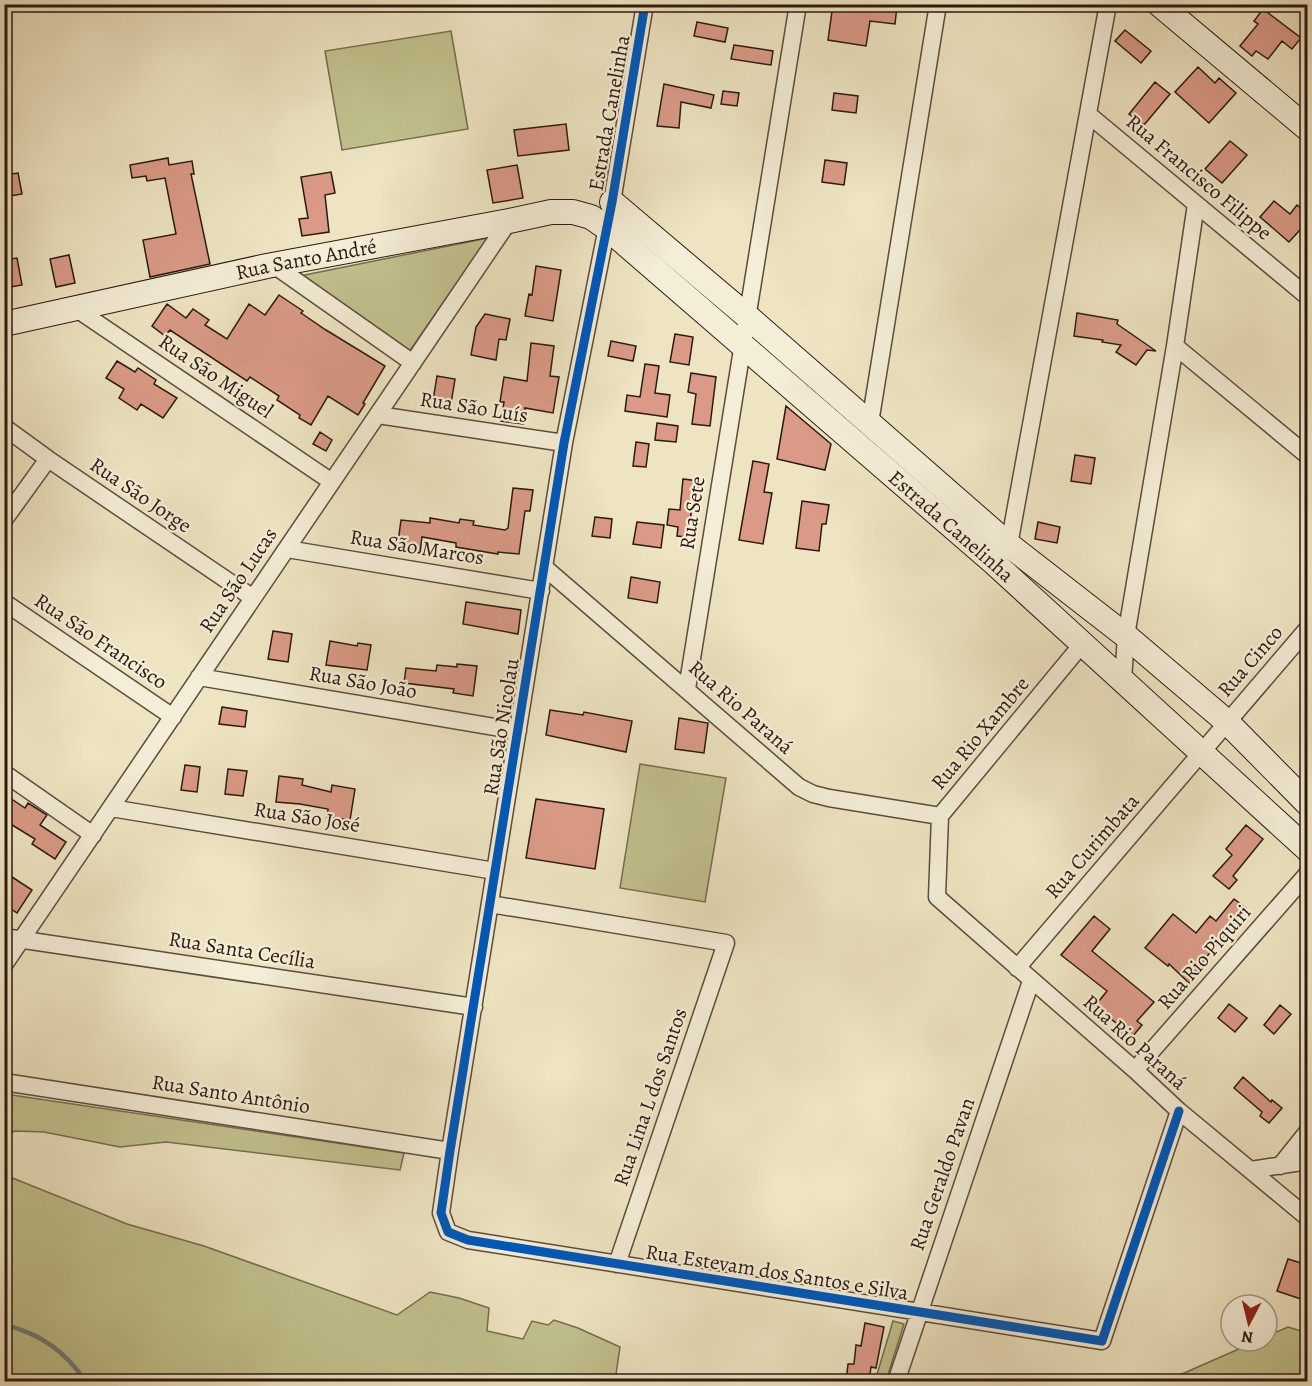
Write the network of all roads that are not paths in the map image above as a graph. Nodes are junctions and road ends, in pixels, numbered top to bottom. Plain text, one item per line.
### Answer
1 (645, 4) edge
2 (798, 4) edge
3 (938, 4) edge
4 (1108, 4) edge
5 (1158, 4) edge
6 (1089, 115) junction
7 (1308, 129) edge
8 (612, 202) junction
9 (1196, 204) junction
10 (509, 221) junction
11 (607, 228) junction
12 (275, 266) junction
13 (1308, 297) edge
14 (75, 308) junction
15 (748, 316) junction
16 (4, 324) edge
17 (742, 344) junction
18 (1175, 346) junction
19 (413, 363) junction
20 (378, 415) junction
21 (870, 423) junction
22 (4, 427) edge
23 (564, 443) junction
24 (1308, 456) edge
25 (48, 459) junction
26 (332, 482) junction
27 (4, 520) edge
28 (287, 549) junction
29 (1001, 553) junction
30 (544, 567) junction
31 (541, 591) junction
32 (253, 598) junction
33 (4, 602) edge
34 (1308, 628) edge
35 (1126, 636) junction
36 (1083, 644) junction
37 (200, 677) junction
38 (1123, 680) junction
39 (687, 689) junction
40 (173, 717) junction
41 (1227, 722) junction
42 (518, 731) junction
43 (1201, 752) junction
44 (4, 773) edge
45 (1308, 804) edge
46 (111, 808) junction
47 (940, 816) junction
48 (93, 835) junction
49 (1308, 850) edge
50 (495, 872) junction
51 (1308, 873) edge
52 (937, 897) joint
53 (490, 904) junction
54 (12, 938) edge
55 (4, 965) edge
56 (1017, 968) junction
57 (1031, 981) junction
58 (474, 1007) junction
59 (1135, 1070) junction
60 (4, 1082) edge
61 (1179, 1112) junction
62 (1308, 1131) edge
63 (450, 1151) junction
64 (1308, 1161) edge
65 (1280, 1166) junction
66 (1251, 1170) junction
67 (1308, 1218) edge
68 (448, 1232) joint
69 (617, 1264) junction
70 (918, 1312) junction
71 (896, 1382) edge

1 - 8 street, Estrada Canelinha
2 - 15 street, Rua Sete
3 - 21 street
4 - 6 street
5 - 7 street
6 - 9 street, Rua Francisco Filippe
6 - 29 street
8 - 11 street, Estrada Canelinha
8 - 15 street, Estrada Canelinha
9 - 13 street, Rua Francisco Filippe
9 - 18 street
10 - 11 street, Rua Santo André
10 - 12 street, Rua Santo André
10 - 19 street, Rua São Lucas
11 - 17 street, Estrada Canelinha
11 - 23 street, Rua São Nicolau
12 - 14 street, Rua Santo André
12 - 19 street
14 - 16 street, Rua Santo André
14 - 26 street, Rua São Miguel
15 - 17 street, Rua Sete
15 - 21 street, Estrada Canelinha
17 - 29 street, Estrada Canelinha
17 - 39 street, Rua Sete
18 - 24 street
18 - 35 street
19 - 20 street, Rua São Lucas
20 - 23 street, Rua São Luís
20 - 26 street, Rua São Lucas
21 - 29 street, Estrada Canelinha
22 - 25 street, Rua São Jorge
23 - 30 street, Rua São Nicolau
25 - 27 street
25 - 32 street, Rua São Jorge
26 - 28 street, Rua São Lucas
28 - 31 street, Rua São Marcos
28 - 32 street, Rua São Lucas
29 - 35 street, Estrada Canelinha
29 - 36 street, Estrada Canelinha
30 - 31 street, Rua São Nicolau
30 - 39 street, Rua Rio Paraná
31 - 42 street, Rua São Nicolau
32 - 37 street, Rua São Lucas
33 - 40 street, Rua São Francisco
34 - 41 street, Rua Cinco
35 - 38 street
35 - 41 street, Estrada Canelinha
36 - 38 street, Estrada Canelinha
36 - 47 street, Rua Rio Xambre
37 - 40 street, Rua São Lucas
37 - 42 street, Rua São João
38 - 43 street, Estrada Canelinha
39 - 47 street, Rua Rio Paraná
40 - 46 street, Rua São Lucas
41 - 43 street, Rua Cinco
41 - 45 street, Estrada Canelinha
42 - 50 street, Rua São Nicolau
43 - 49 street, Estrada Canelinha
43 - 56 street, Rua Curimbata
44 - 48 street
46 - 48 street, Rua São Lucas
46 - 50 street, Rua São José
47 - 52 street, Rua Rio Xambre
48 - 54 street, Rua São Lucas
50 - 53 street, Rua São Nicolau
51 - 59 street, Rua Rio Piquiri
52 - 56 street, Rua Rio Paraná
53 - 58 street, Rua São Nicolau
53 - 69 street, Rua Lina L dos Santos
54 - 55 street, Rua São Lucas
54 - 58 street, Rua Santa Cecília
56 - 57 street, Rua Rio Paraná
57 - 59 street, Rua Rio Paraná
57 - 70 street, Rua Geraldo Pavan
58 - 63 street, Rua São Nicolau
59 - 61 street, Rua Rio Paraná
60 - 63 street, Rua Santo Antônio
61 - 66 street, Rua Rio Paraná
61 - 70 street, Rua Estevam dos Santos e Silva
62 - 65 street
63 - 68 street, Rua São Nicolau
64 - 65 street
65 - 66 street
66 - 67 street, Rua Rio Paraná
68 - 69 street, Rua Estevam dos Santos e Silva
69 - 70 street, Rua Estevam dos Santos e Silva
70 - 71 street, Rua Geraldo Pavan

